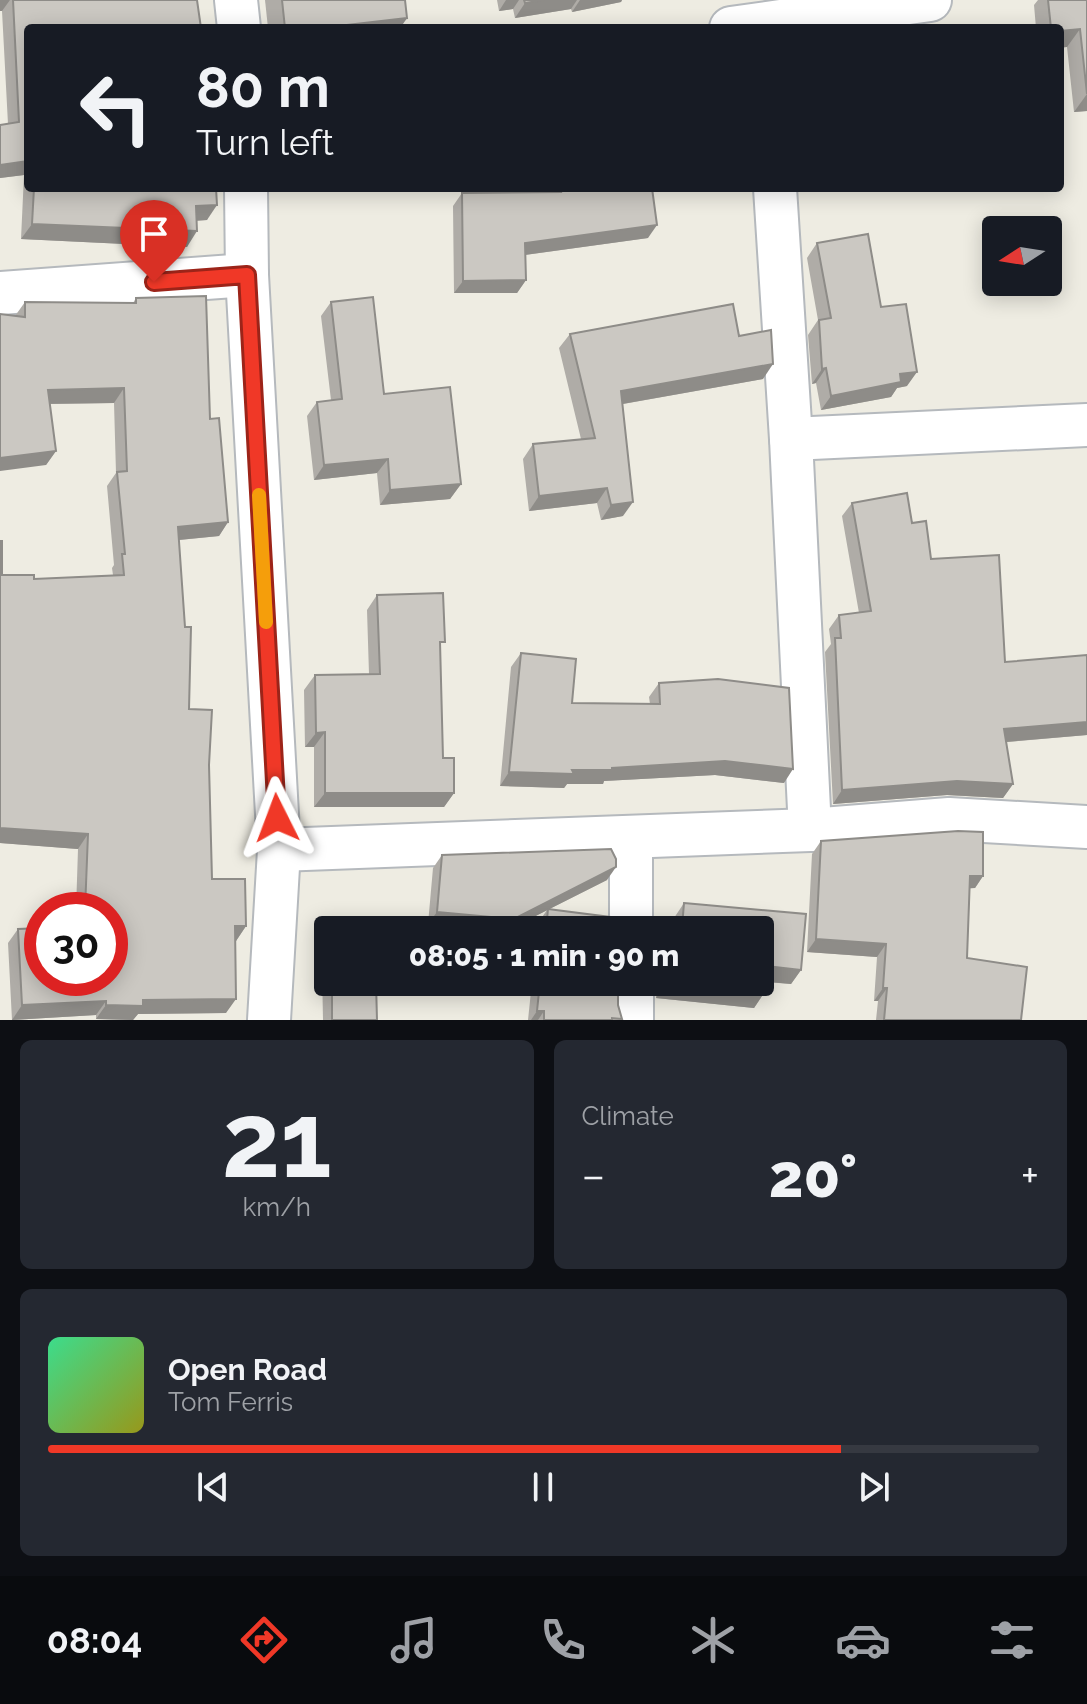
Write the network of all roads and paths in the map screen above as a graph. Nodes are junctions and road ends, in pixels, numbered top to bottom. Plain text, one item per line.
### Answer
1 (236, 0) edge
2 (930, 0) edge
3 (755, 20) edge
4 (239, 24) edge
5 (246, 192) edge
6 (775, 192) edge
7 (247, 275) junction
8 (0, 293) edge
9 (1087, 425) edge
10 (791, 439) junction
11 (1087, 827) edge
12 (810, 830) junction
13 (631, 838) junction
14 (279, 850) junction
15 (631, 916) edge
16 (632, 996) edge
17 (269, 1020) edge
18 (632, 1020) edge

1 - 4 street
2 - 3 street
5 - 7 street
6 - 10 street
7 - 8 street
7 - 14 street
9 - 10 street
10 - 12 street
11 - 12 street
12 - 13 street
13 - 14 street
13 - 15 street
14 - 17 street
16 - 18 street

